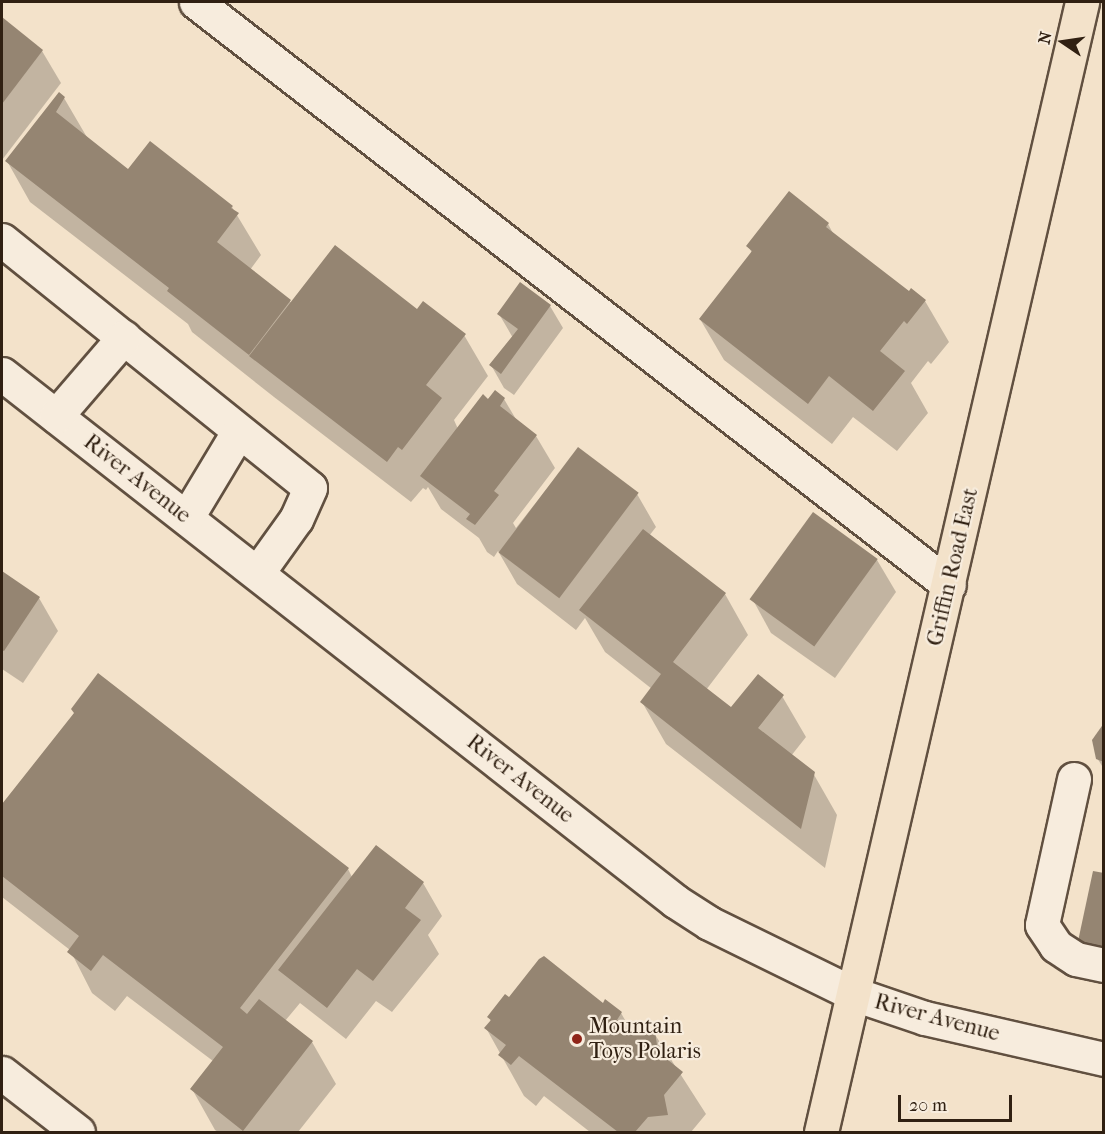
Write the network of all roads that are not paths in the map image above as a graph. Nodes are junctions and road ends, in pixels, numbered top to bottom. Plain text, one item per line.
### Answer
1 (196, 2) edge
2 (1082, 2) edge
3 (2, 240) edge
4 (124, 337) junction
5 (2, 374) edge
6 (56, 416) junction
7 (238, 432) junction
8 (187, 518) junction
9 (258, 572) junction
10 (949, 585) junction
11 (1074, 779) dead end
12 (1104, 965) edge
13 (854, 994) junction
14 (1104, 1059) edge
15 (2, 1073) edge
16 (78, 1132) edge
17 (822, 1132) edge

1 - 10 street
2 - 10 main road, Griffin Road East
3 - 4 street
4 - 6 street
4 - 7 street
5 - 6 street, River Avenue
6 - 8 street, River Avenue
7 - 8 street
7 - 9 street
8 - 9 street, River Avenue
9 - 13 street, River Avenue
10 - 13 main road, Griffin Road East
11 - 12 street
13 - 14 street, River Avenue
13 - 17 main road, Griffin Road East
15 - 16 street

